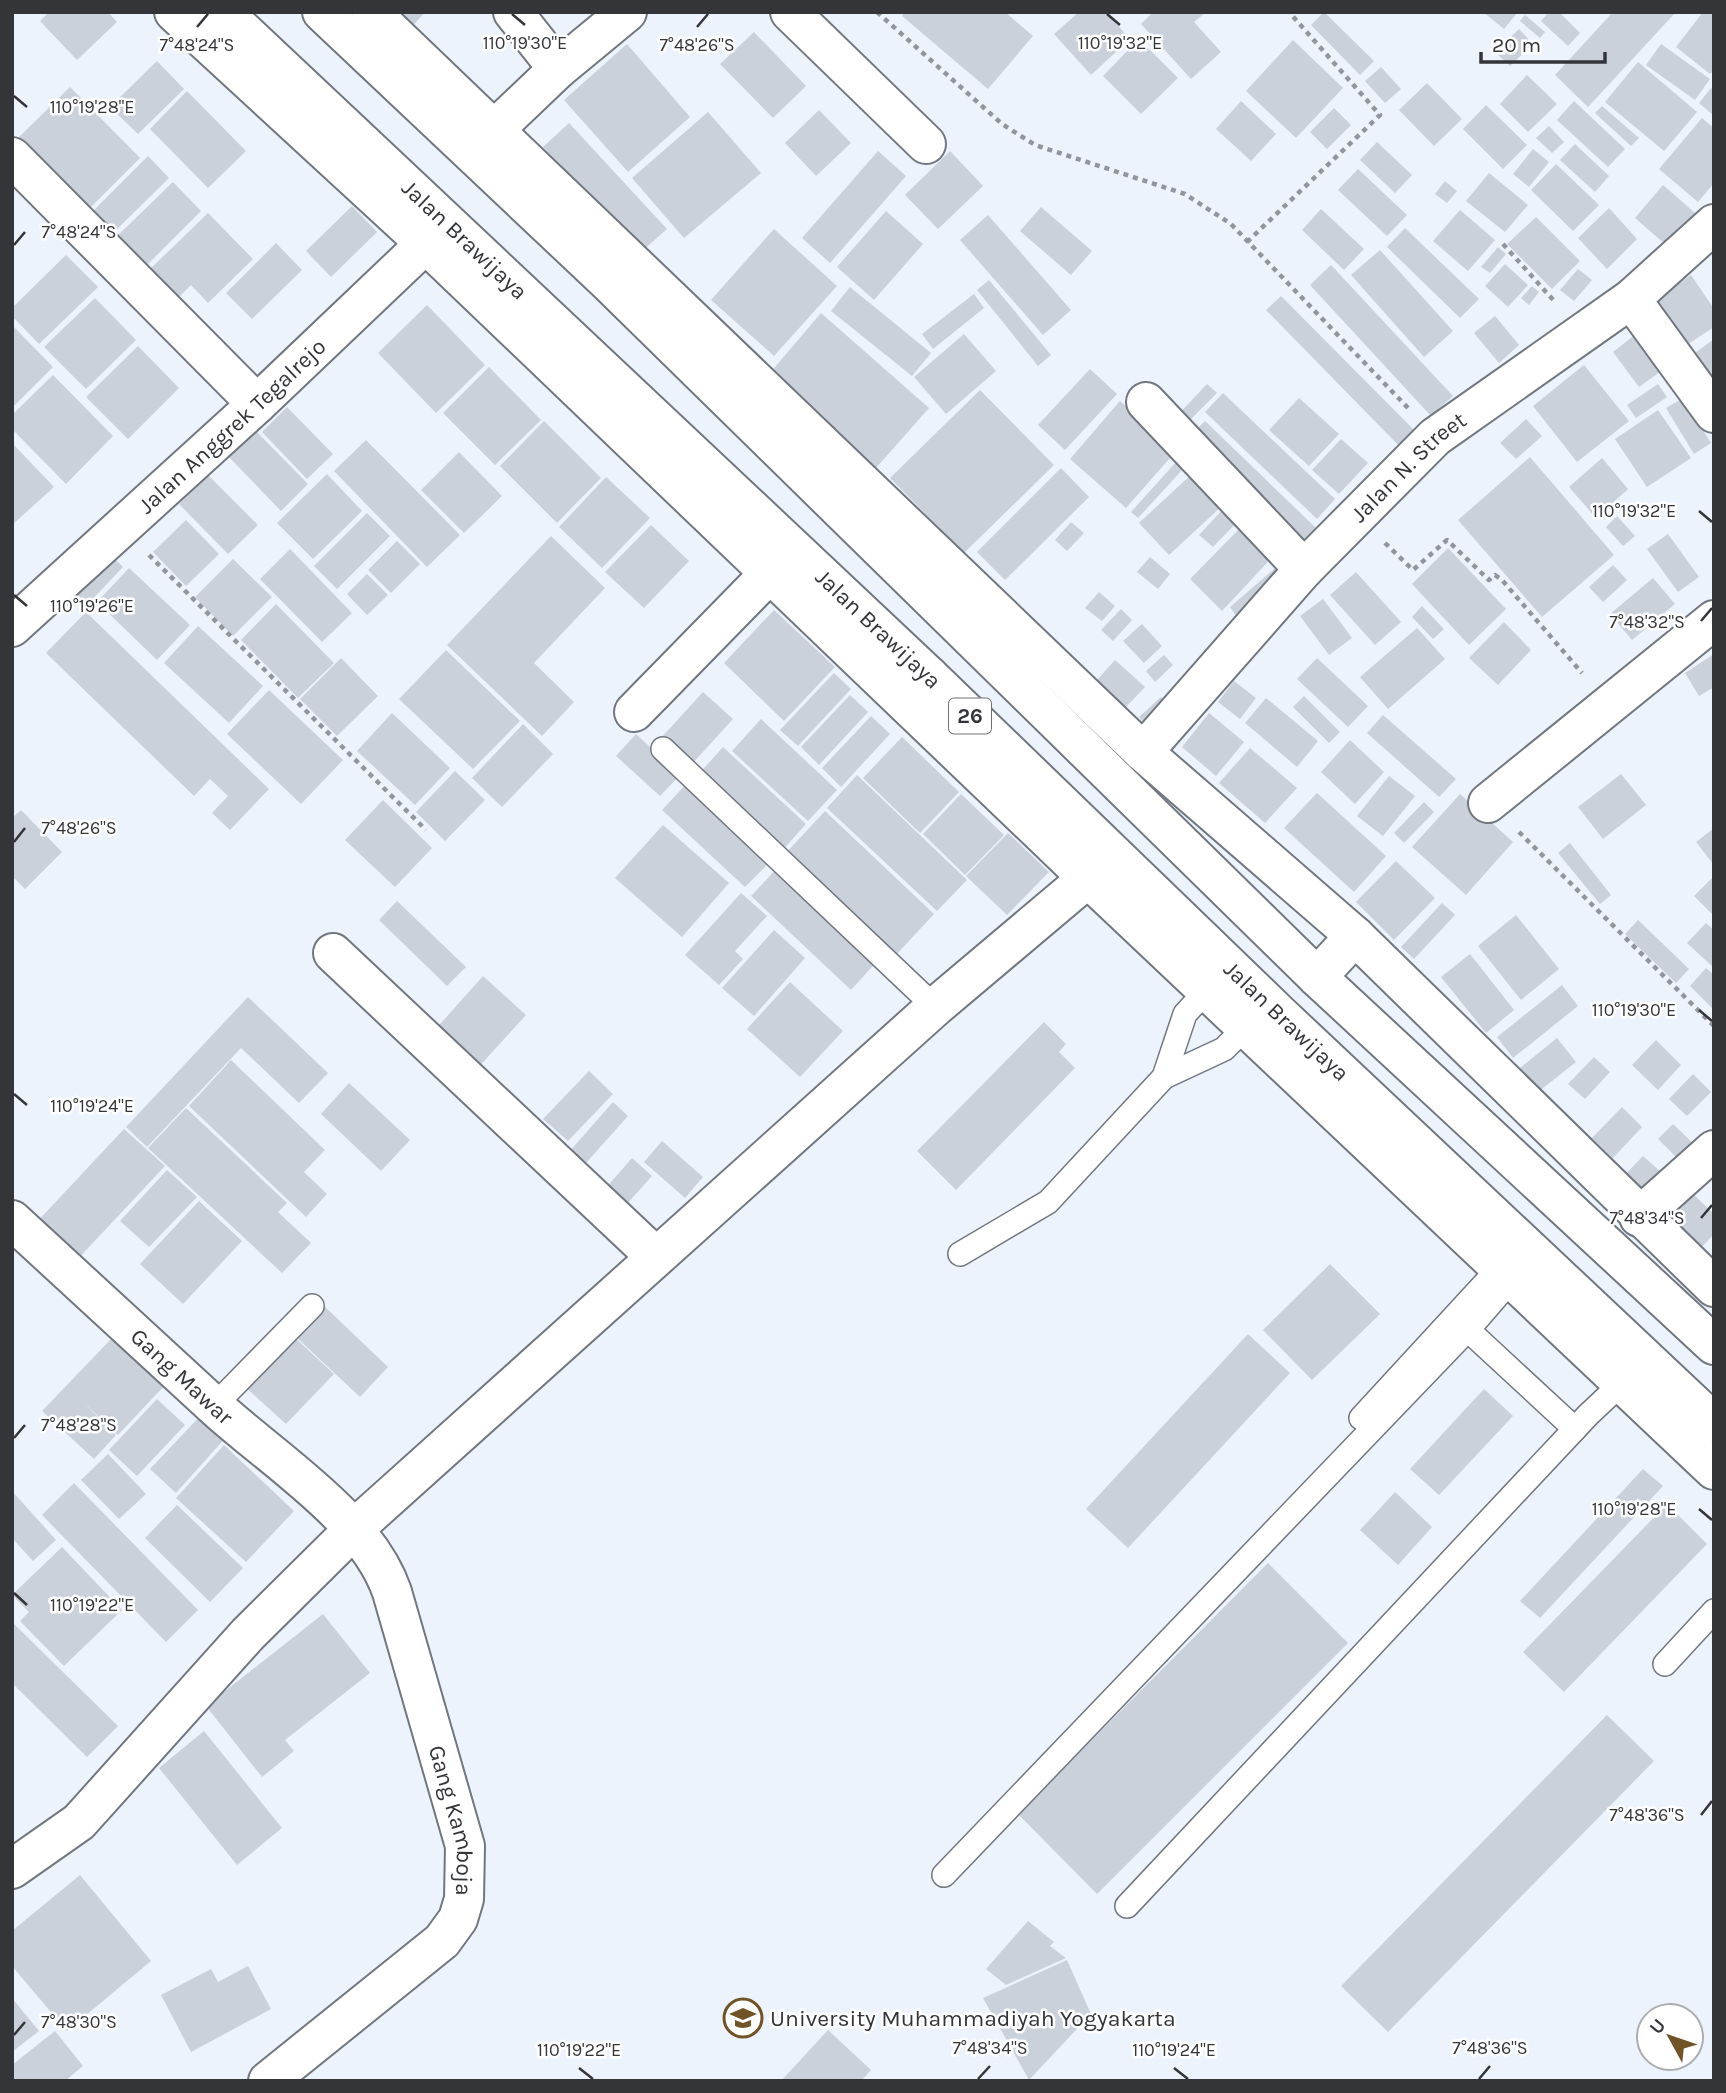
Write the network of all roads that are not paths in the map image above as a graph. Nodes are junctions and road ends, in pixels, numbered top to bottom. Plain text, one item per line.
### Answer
1 (174, 12) edge
2 (223, 12) edge
3 (322, 12) edge
4 (371, 12) edge
5 (513, 12) edge
6 (627, 12) edge
7 (790, 12) edge
8 (558, 69) junction
9 (494, 130) junction
10 (926, 144) dead end
11 (12, 157) edge
12 (1714, 224) edge
13 (436, 233) junction
14 (1631, 299) junction
15 (1146, 402) dead end
16 (257, 404) junction
17 (1714, 413) edge
18 (1304, 569) junction
19 (771, 572) junction
20 (1714, 620) edge
21 (12, 627) edge
22 (918, 689) junction
23 (634, 712) dead end
24 (663, 749) dead end
25 (1143, 752) junction
26 (1488, 803) road end
27 (1088, 878) junction
28 (1355, 936) junction
29 (333, 953) dead end
30 (1317, 976) junction
31 (1208, 989) junction
32 (935, 1007) junction
33 (1247, 1026) junction
34 (1164, 1077) junction
35 (1714, 1150) edge
36 (1639, 1217) junction
37 (12, 1220) edge
38 (960, 1254) dead end
39 (656, 1257) junction
40 (1506, 1273) junction
41 (1714, 1287) edge
42 (312, 1306) dead end
43 (1468, 1330) junction
44 (1714, 1345) edge
45 (1623, 1382) junction
46 (214, 1406) junction
47 (1361, 1418) dead end
48 (1714, 1423) edge
49 (1575, 1429) junction
50 (1714, 1470) edge
51 (355, 1528) junction
52 (1714, 1611) edge
53 (1665, 1664) dead end
54 (12, 1869) edge
55 (944, 1875) dead end
56 (1127, 1906) dead end
57 (268, 2081) edge

1 - 13 main road
2 - 13 main road, Jalan Brawijaya / 26
3 - 30 main road, 26
4 - 9 main road
5 - 8 main road
6 - 8 main road
7 - 10 main road
8 - 9 main road
9 - 25 main road
11 - 16 main road
12 - 14 main road, Jalan N. Street
13 - 16 main road, Jalan Anggrek Tegalrejo
13 - 19 main road
13 - 22 main road, Jalan Brawijaya / 26
14 - 17 main road
14 - 18 main road, Jalan N. Street
15 - 18 main road
16 - 21 main road, Jalan Anggrek Tegalrejo
18 - 25 main road, Jalan N. Street
19 - 22 main road
19 - 23 main road
20 - 26 main road
22 - 27 main road
22 - 48 main road, Jalan Brawijaya / 26
24 - 32 lane
25 - 28 main road
27 - 31 main road
27 - 32 main road
28 - 30 main road
28 - 36 main road
29 - 39 main road
30 - 44 main road, 26
31 - 33 main road
31 - 34 lane
32 - 39 main road
33 - 34 lane
33 - 40 main road
34 - 38 lane
35 - 36 main road
36 - 41 main road
37 - 46 main road, Gang Mawar
39 - 51 main road
40 - 43 lane
40 - 45 main road
40 - 47 lane
42 - 46 lane
43 - 49 lane
43 - 55 lane
45 - 49 lane
45 - 50 main road
46 - 51 main road, Gang Mawar
49 - 56 lane
51 - 54 main road
51 - 57 main road, Gang Kamboja
52 - 53 lane

